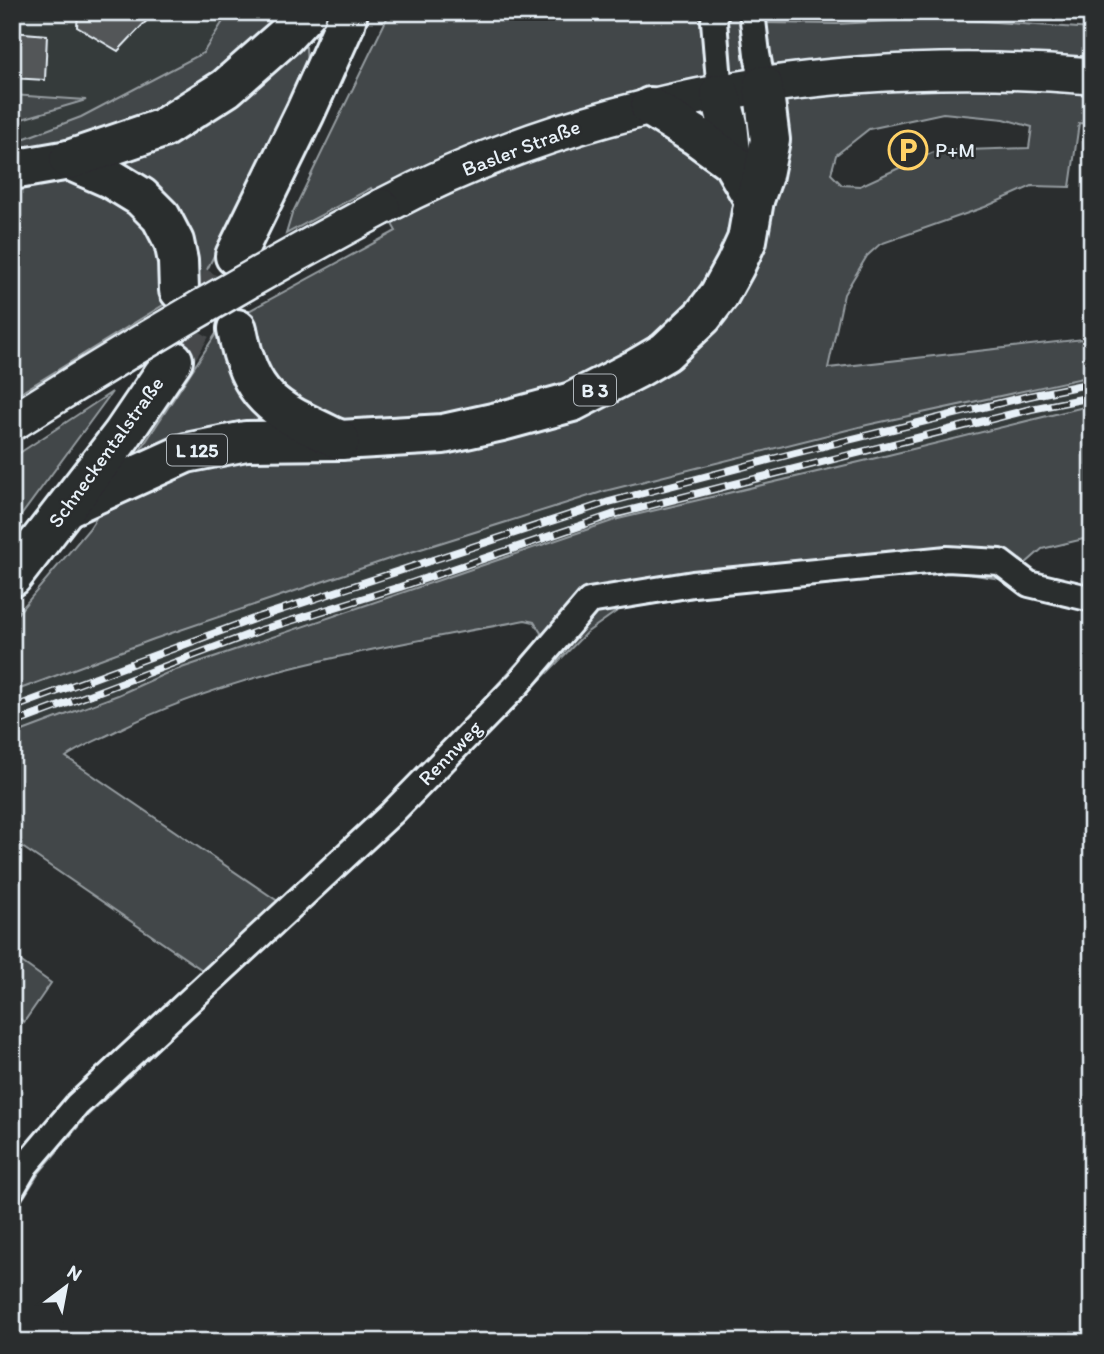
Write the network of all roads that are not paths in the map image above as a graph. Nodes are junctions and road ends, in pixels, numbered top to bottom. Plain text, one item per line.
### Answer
1 (307, 12) edge
2 (716, 12) edge
3 (752, 12) edge
4 (350, 16) edge
5 (1092, 76) edge
6 (763, 85) junction
7 (720, 93) junction
8 (650, 107) junction
9 (69, 160) junction
10 (732, 162) junction
11 (12, 170) edge
12 (754, 200) junction
13 (235, 256) tunnel mouth
14 (179, 290) dead end
15 (237, 329) dead end
16 (173, 360) tunnel mouth
17 (12, 423) edge
18 (340, 440) junction
19 (66, 508) junction
20 (12, 577) edge
21 (1092, 599) edge
22 (12, 1189) edge

1 - 9 main road
2 - 7 street
3 - 6 street
4 - 13 main road
5 - 6 main road, Basler Straße
6 - 7 main road, Basler Straße
6 - 12 main road
7 - 8 main road, Basler Straße
7 - 10 main road
8 - 10 main road
8 - 17 main road, Basler Straße, bridge
9 - 11 main road
9 - 14 main road
10 - 12 main road
12 - 18 main road, B 3
15 - 18 main road, B 3
16 - 19 main road, Schneckentalstraße / L 125
18 - 19 main road, L 125
19 - 20 main road, Schneckentalstraße / L 125
21 - 22 street, Rennweg

